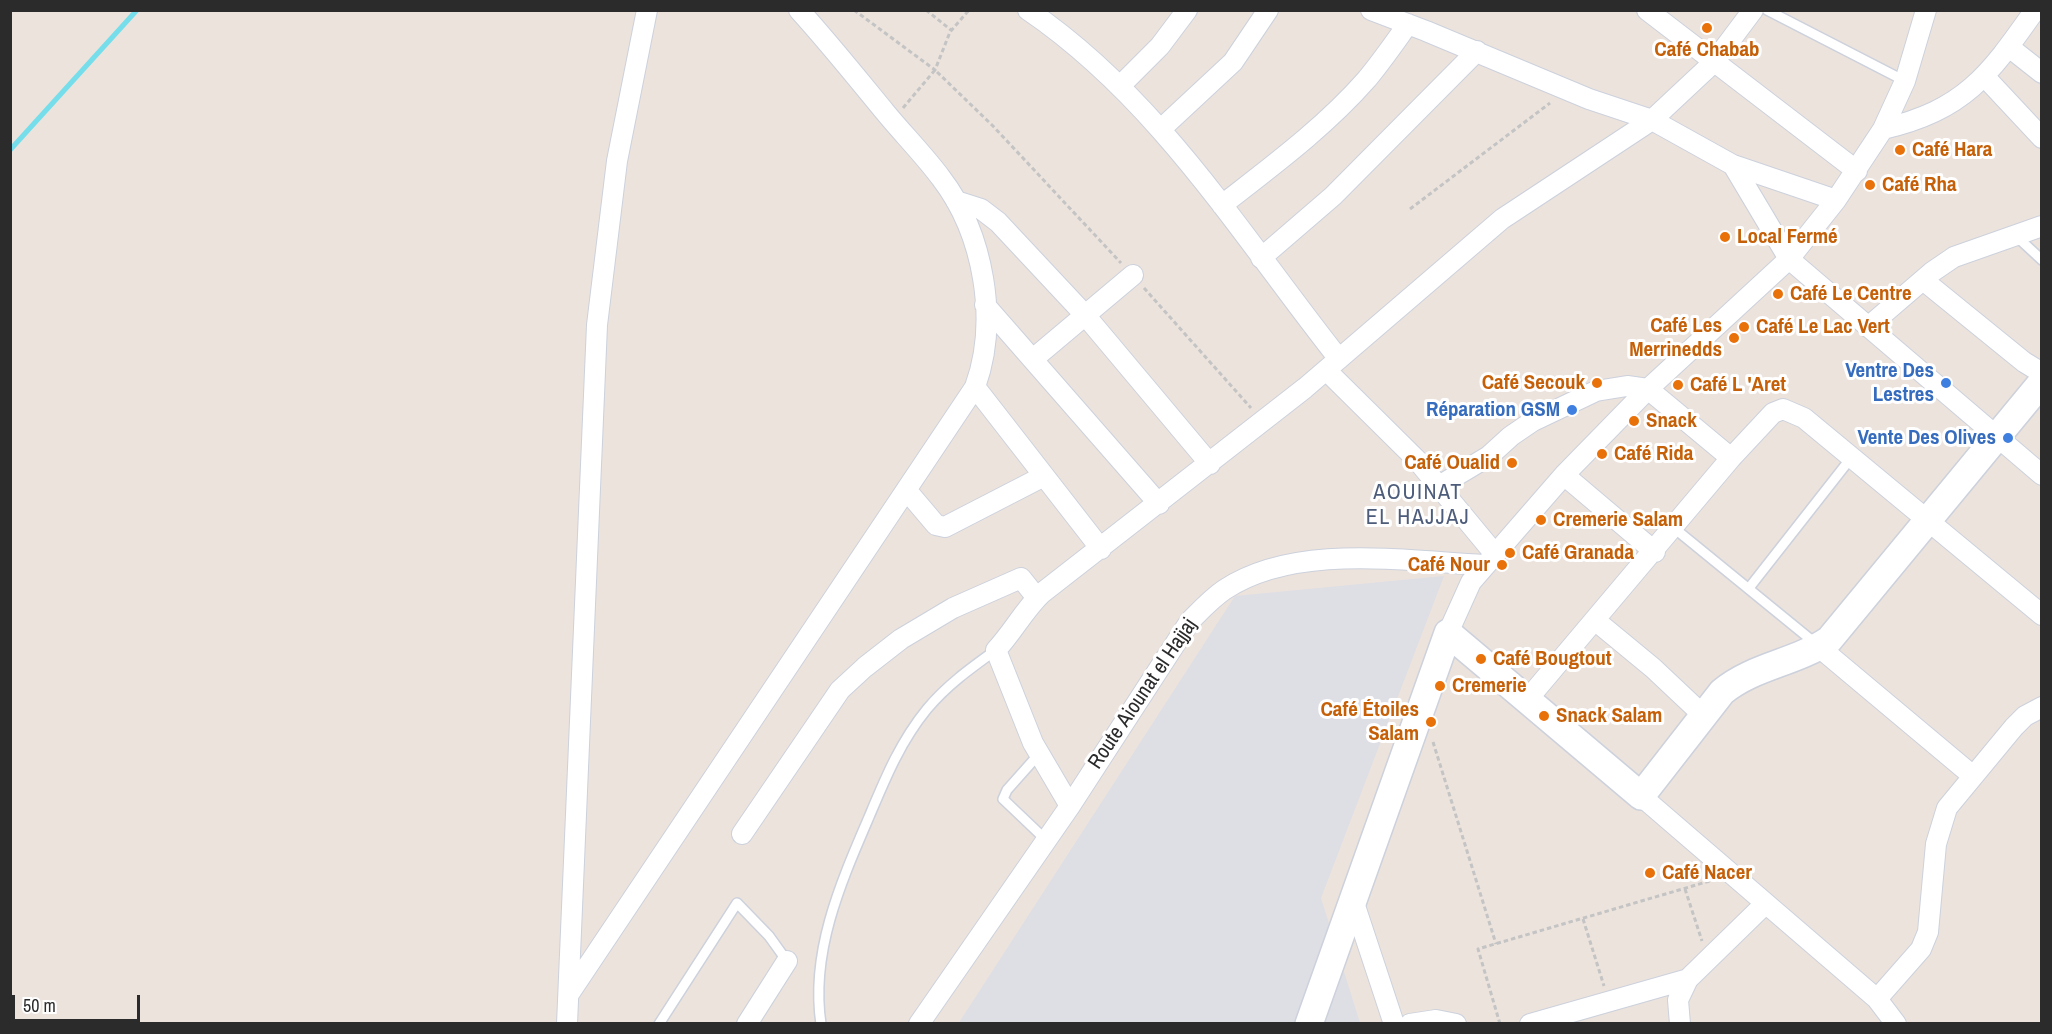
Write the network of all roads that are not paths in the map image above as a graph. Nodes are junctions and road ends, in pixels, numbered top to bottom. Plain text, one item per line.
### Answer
1 (647, 10) edge
2 (799, 10) edge
3 (1028, 10) edge
4 (1187, 10) edge
5 (1268, 10) edge
6 (1371, 10) edge
7 (1647, 10) edge
8 (1753, 10) edge
9 (1767, 10) edge
10 (1926, 10) edge
11 (2035, 10) edge
12 (1408, 24) junction
13 (2009, 47) junction
14 (1477, 51) junction
15 (1714, 62) junction
16 (2042, 73) edge
17 (1986, 77) junction
18 (1905, 81) junction
19 (1120, 86) junction
20 (1652, 120) junction
21 (1161, 129) junction
22 (1883, 129) junction
23 (2042, 138) edge
24 (1732, 165) junction
25 (1857, 171) junction
26 (1836, 200) junction
27 (956, 201) junction
28 (1222, 205) junction
29 (2042, 226) edge
30 (2015, 235) junction
31 (1261, 258) junction
32 (1789, 259) junction
33 (2042, 260) edge
34 (1133, 275) road end
35 (1923, 280) junction
36 (986, 305) junction
37 (1085, 315) junction
38 (1868, 327) junction
39 (1033, 359) junction
40 (1333, 365) junction
41 (2042, 373) edge
42 (2042, 382) edge
43 (975, 387) junction
44 (1648, 389) junction
45 (1995, 436) junction
46 (1731, 458) junction
47 (1851, 458) junction
48 (1210, 464) junction
49 (1564, 475) junction
50 (2042, 475) edge
51 (1044, 476) junction
52 (1439, 486) junction
53 (908, 492) junction
54 (1159, 504) junction
55 (1928, 520) junction
56 (1674, 528) junction
57 (1101, 549) junction
58 (1654, 552) junction
59 (1489, 559) junction
60 (1749, 588) junction
61 (1037, 598) junction
62 (2042, 615) edge
63 (1596, 621) junction
64 (1448, 633) junction
65 (1819, 647) junction
66 (996, 650) junction
67 (1527, 700) junction
68 (2042, 707) edge
69 (1704, 716) junction
70 (1039, 754) junction
71 (1973, 776) junction
72 (1641, 796) junction
73 (1070, 806) junction
74 (742, 834) dead end
75 (1045, 839) junction
76 (1353, 900) junction
77 (1765, 904) junction
78 (787, 961) joint
79 (1688, 979) junction
80 (569, 994) junction
81 (1877, 999) junction
82 (567, 1023) edge
83 (659, 1023) edge
84 (747, 1023) edge
85 (821, 1023) edge
86 (919, 1023) edge
87 (1309, 1023) edge
88 (1394, 1023) edge
89 (1410, 1023) edge
90 (1456, 1023) edge
91 (1530, 1023) edge
92 (1680, 1023) edge
93 (1896, 1023) edge

1 - 80 street
2 - 27 street
3 - 19 street
4 - 19 street
5 - 21 street
6 - 12 street
7 - 15 street
8 - 15 street
9 - 18 lane
10 - 18 street
11 - 13 street
12 - 14 street
12 - 28 street
13 - 16 street
13 - 17 street
14 - 20 street
14 - 31 street
15 - 20 street
15 - 25 street
17 - 22 street
17 - 23 street
18 - 22 street
19 - 21 street
20 - 24 street
20 - 40 street
21 - 28 street
22 - 25 street
24 - 26 street
24 - 32 street
25 - 26 street
26 - 32 street
27 - 36 street
27 - 37 street
28 - 31 street
29 - 30 street
30 - 33 lane
30 - 35 street
31 - 40 street
32 - 38 street
32 - 44 street
34 - 37 street
35 - 38 street
35 - 41 street
36 - 39 street
36 - 43 street
37 - 39 street
37 - 48 street
38 - 45 street
39 - 54 street
40 - 48 street
40 - 52 street
42 - 45 street
43 - 51 street
43 - 53 street
44 - 46 street
44 - 49 street
44 - 52 street
45 - 50 street
45 - 55 street
46 - 47 street
46 - 56 street
47 - 55 street
47 - 60 lane
48 - 54 street
49 - 58 street
49 - 59 street
51 - 53 street
51 - 57 street
52 - 59 street
53 - 80 street
54 - 57 street
55 - 62 street
55 - 65 street
56 - 58 street
56 - 60 lane
57 - 61 street
58 - 63 street
59 - 64 street
59 - 73 street, Route Aiounat el Hajjaj
60 - 65 lane
61 - 66 street
61 - 74 street
63 - 67 street
63 - 69 street
64 - 67 street
64 - 76 street
65 - 69 street
65 - 71 street
66 - 70 street
66 - 85 lane
67 - 72 street
68 - 71 street
69 - 72 street
70 - 73 street
70 - 75 lane
71 - 81 street
72 - 77 street
73 - 75 street, Route Aiounat el Hajjaj
75 - 86 street, Route Aiounat el Hajjaj
76 - 87 street
76 - 88 street
77 - 79 street
77 - 81 street
78 - 83 lane
78 - 84 street
79 - 91 street
79 - 92 street
80 - 82 street
81 - 93 street
89 - 90 street

